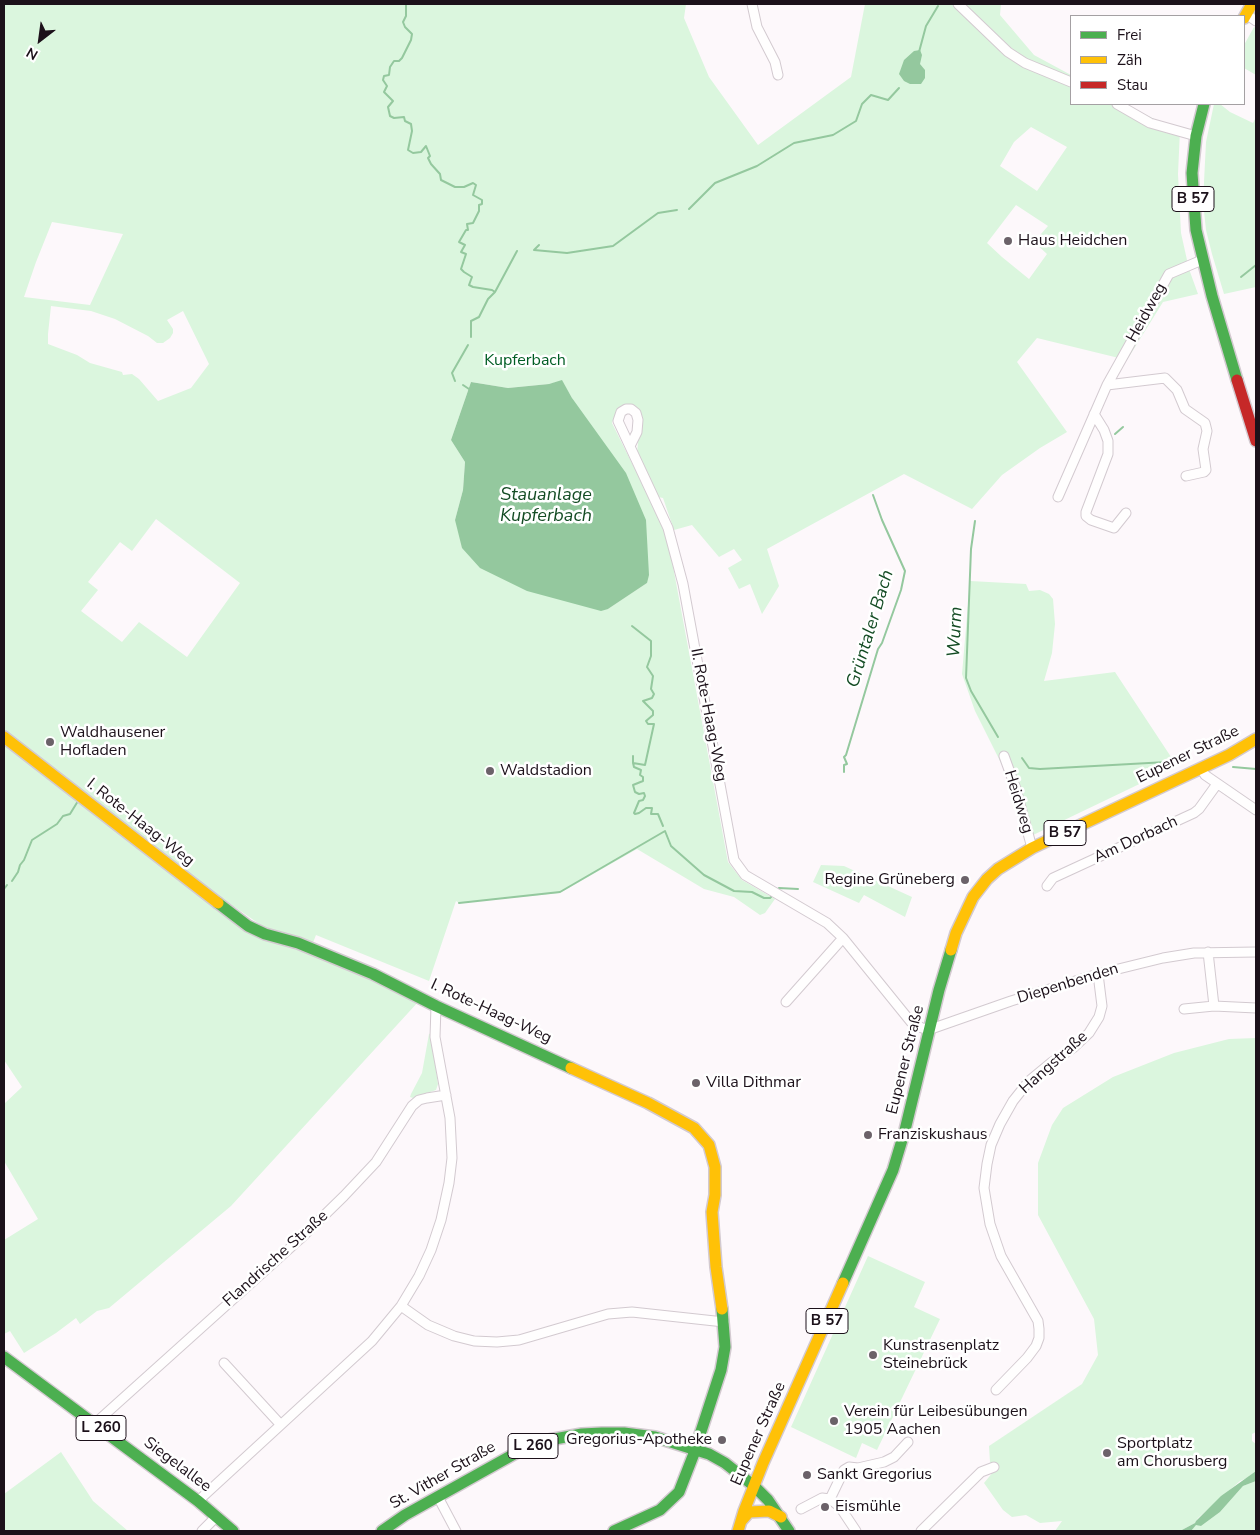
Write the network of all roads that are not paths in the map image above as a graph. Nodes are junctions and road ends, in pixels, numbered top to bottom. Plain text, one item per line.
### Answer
1 (752, 4) edge
2 (1252, 4) edge
3 (959, 5) edge
4 (1245, 16) edge
5 (1256, 21) edge
6 (778, 75) dead end
7 (1070, 82) edge
8 (1118, 105) edge
9 (1204, 105) edge
10 (1196, 136) junction
11 (1202, 260) junction
12 (1107, 385) junction
13 (1094, 414) junction
14 (1256, 441) edge
15 (630, 446) dead end
16 (1186, 476) dead end
17 (1058, 497) dead end
18 (1126, 513) dead end
19 (4, 737) edge
20 (1256, 739) edge
21 (1004, 756) dead end
22 (1201, 768) junction
23 (1217, 784) junction
24 (1256, 810) edge
25 (1032, 848) junction
26 (1046, 886) dead end
27 (843, 938) junction
28 (1208, 952) junction
29 (1256, 952) edge
30 (1098, 974) junction
31 (786, 1002) dead end
32 (436, 1006) junction
33 (1214, 1006) junction
34 (1256, 1008) edge
35 (1184, 1009) dead end
36 (931, 1029) junction
37 (446, 1095) junction
38 (401, 1306) junction
39 (724, 1322) junction
40 (4, 1356) edge
41 (224, 1363) dead end
42 (996, 1390) dead end
43 (96, 1424) junction
44 (280, 1424) junction
45 (908, 1442) dead end
46 (696, 1449) junction
47 (994, 1467) dead end
48 (754, 1486) junction
49 (438, 1497) junction
50 (830, 1499) junction
51 (198, 1501) junction
52 (801, 1508) dead end
53 (216, 1517) junction
54 (781, 1517) junction
55 (740, 1526) edge
56 (202, 1531) edge
57 (233, 1531) edge
58 (382, 1531) edge
59 (456, 1531) edge
60 (614, 1531) edge
61 (789, 1531) edge
62 (856, 1531) edge
63 (921, 1531) edge

1 - 6 street
2 - 4 main road
3 - 7 street
4 - 5 street
8 - 10 street
9 - 10 main road, B 57
10 - 11 main road, B 57
11 - 12 street, Heidweg
11 - 14 main road, B 57
12 - 13 street, Heidweg
12 - 16 street
13 - 17 street, Heidweg
13 - 18 street
15 - 27 street, II. Rote-Haag-Weg
19 - 32 main road, I. Rote-Haag-Weg
20 - 22 main road, Eupener Straße / B 57
21 - 25 street, Heidweg
22 - 23 street
22 - 25 main road, Eupener Straße / B 57
23 - 24 street
23 - 26 street, Am Dorbach
25 - 36 main road, Eupener Straße / B 57
27 - 31 street
27 - 36 street, II. Rote-Haag-Weg
28 - 29 street, Diepenbenden
28 - 30 street, Diepenbenden
28 - 33 street
30 - 36 street, Diepenbenden
30 - 42 street, Hangstraße
32 - 37 street
32 - 39 main road, I. Rote-Haag-Weg
33 - 34 street
33 - 35 street
36 - 48 main road, Eupener Straße / B 57
37 - 38 street
37 - 43 street, Flandrische Straße
38 - 39 street
38 - 44 street
39 - 46 main road, I. Rote-Haag-Weg
40 - 43 main road, Siegelallee / L 260
41 - 44 street
43 - 51 main road, Siegelallee / L 260
44 - 51 street
45 - 50 street
46 - 48 main road, L 260
46 - 49 main road, St. Vither Straße / L 260
46 - 60 main road, I. Rote-Haag-Weg
47 - 63 street
48 - 54 main road, L 260
48 - 55 main road, Eupener Straße / B 57
49 - 58 main road, St. Vither Straße / L 260
49 - 59 street
50 - 52 street
50 - 62 street
51 - 53 main road, Siegelallee / L 260
53 - 56 street
53 - 57 main road, Siegelallee / L 260
54 - 55 main road, B 57
54 - 61 main road, L 260

